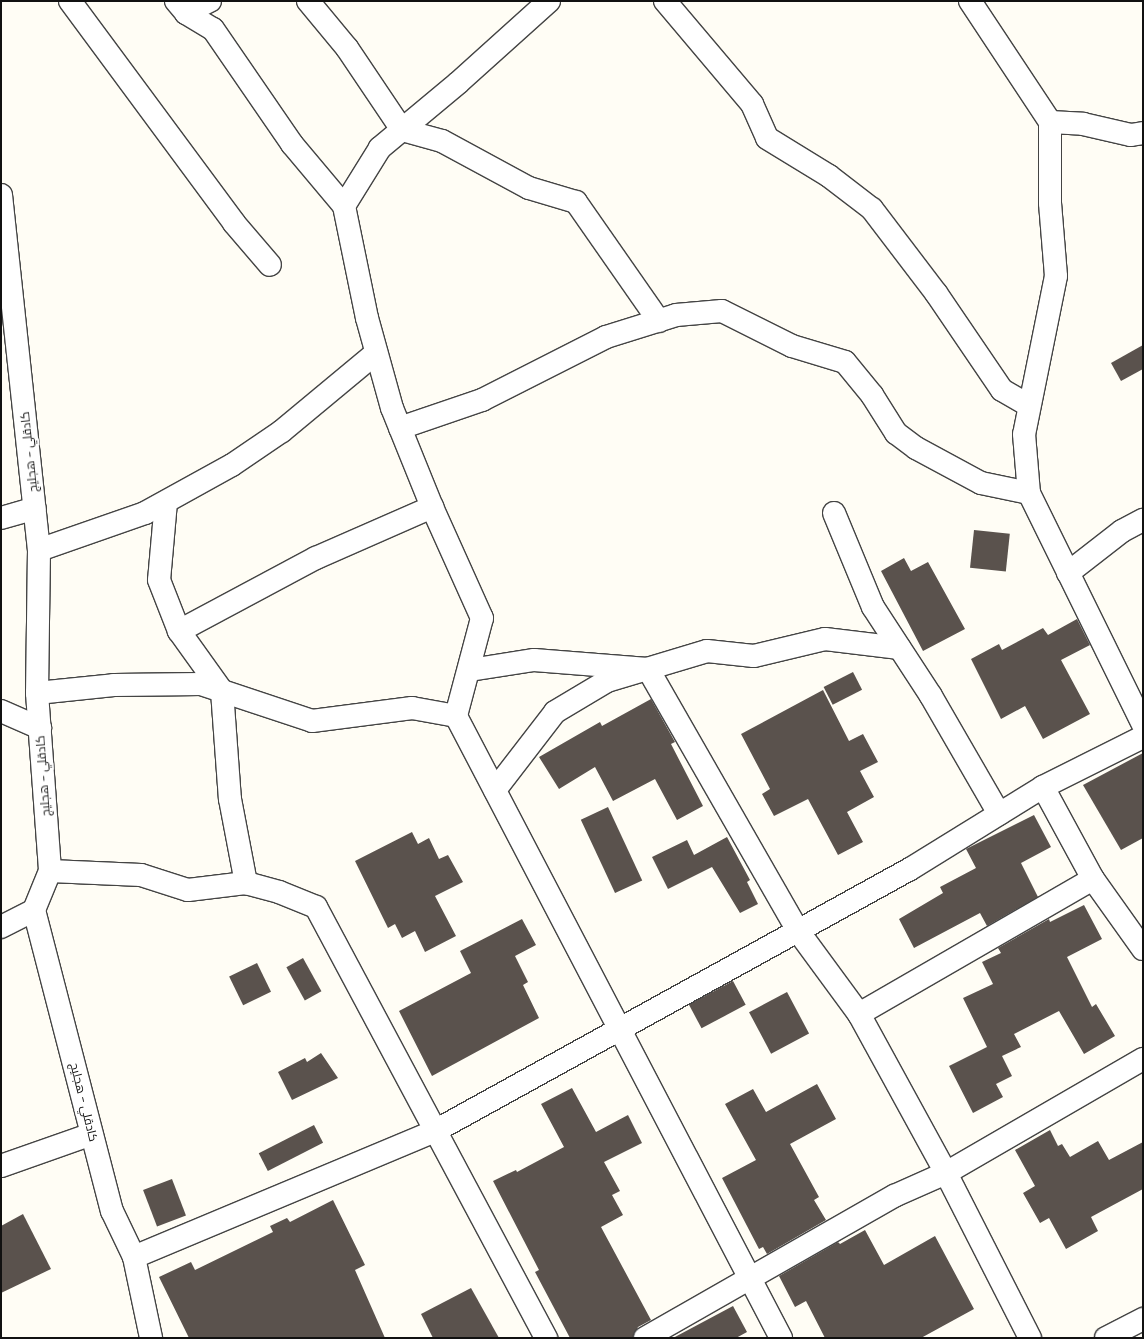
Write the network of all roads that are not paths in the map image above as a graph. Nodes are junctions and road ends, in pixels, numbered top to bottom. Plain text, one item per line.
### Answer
1 (70, 1) edge
2 (210, 1) edge
3 (308, 1) edge
4 (549, 1) edge
5 (665, 1) edge
6 (970, 1) edge
7 (181, 7) edge
8 (1050, 122) junction
9 (402, 130) junction
10 (1143, 134) edge
11 (1, 195) edge
12 (344, 206) junction
13 (270, 265) dead end
14 (659, 320) junction
15 (376, 353) junction
16 (1028, 405) junction
17 (400, 428) junction
18 (1029, 493) junction
19 (166, 502) junction
20 (432, 507) junction
21 (35, 508) junction
22 (834, 513) dead end
23 (1, 518) edge
24 (1143, 520) edge
25 (39, 550) junction
26 (1068, 573) junction
27 (179, 631) junction
28 (899, 648) junction
29 (648, 669) junction
30 (470, 670) junction
31 (222, 691) junction
32 (37, 692) junction
33 (1, 711) edge
34 (456, 716) junction
35 (1143, 725) edge
36 (40, 728) junction
37 (1143, 737) edge
38 (1043, 787) junction
39 (495, 790) junction
40 (999, 814) junction
41 (50, 871) junction
42 (1093, 879) junction
43 (246, 883) junction
44 (34, 910) junction
45 (1, 928) edge
46 (798, 931) junction
47 (1143, 949) edge
48 (859, 1014) junction
49 (618, 1030) junction
50 (1143, 1059) edge
51 (435, 1131) junction
52 (92, 1134) junction
53 (1, 1166) edge
54 (946, 1172) junction
55 (134, 1257) junction
56 (749, 1278) junction
57 (1143, 1318) edge
58 (151, 1338) edge
59 (546, 1338) edge
60 (645, 1338) edge
61 (781, 1338) edge
62 (1030, 1338) edge
63 (1106, 1338) edge

1 - 13 street
2 - 7 street
3 - 9 street
4 - 9 street
5 - 16 street
6 - 8 street
7 - 12 street
8 - 10 street
8 - 16 street
9 - 12 street
9 - 14 street
11 - 21 street, كادقلي - هجليج
12 - 15 street
14 - 17 street
14 - 18 street
15 - 17 street
15 - 19 street
16 - 18 street
17 - 20 street
18 - 26 street
19 - 25 street
19 - 27 street
20 - 27 street
20 - 30 street
21 - 23 street
21 - 25 street, كادقلي - هجليج
22 - 28 street
24 - 26 street
25 - 32 street, كادقلي - هجليج
26 - 35 street
27 - 31 street
28 - 29 street
28 - 40 street
29 - 30 street
29 - 39 street
29 - 46 street
30 - 34 street
31 - 32 street
31 - 34 street
31 - 43 street
32 - 36 street, كادقلي - هجليج
33 - 36 street
34 - 39 street
36 - 41 street, كادقلي - هجليج
37 - 38 street
38 - 40 street
38 - 42 street
39 - 49 street
40 - 46 street
41 - 43 street
41 - 44 street, كادقلي - هجليج
42 - 47 street
42 - 48 street
43 - 51 street
44 - 45 street
44 - 52 street, كادقلي - هجليج
46 - 48 street
46 - 49 street
48 - 54 street
49 - 51 street
49 - 56 street
50 - 54 street
51 - 55 street
51 - 59 street
52 - 53 street
52 - 55 street, كادقلي - هجليج
54 - 56 street
54 - 62 street
55 - 58 street, كادقلي - هجليج
56 - 60 street
56 - 61 street
57 - 63 street

